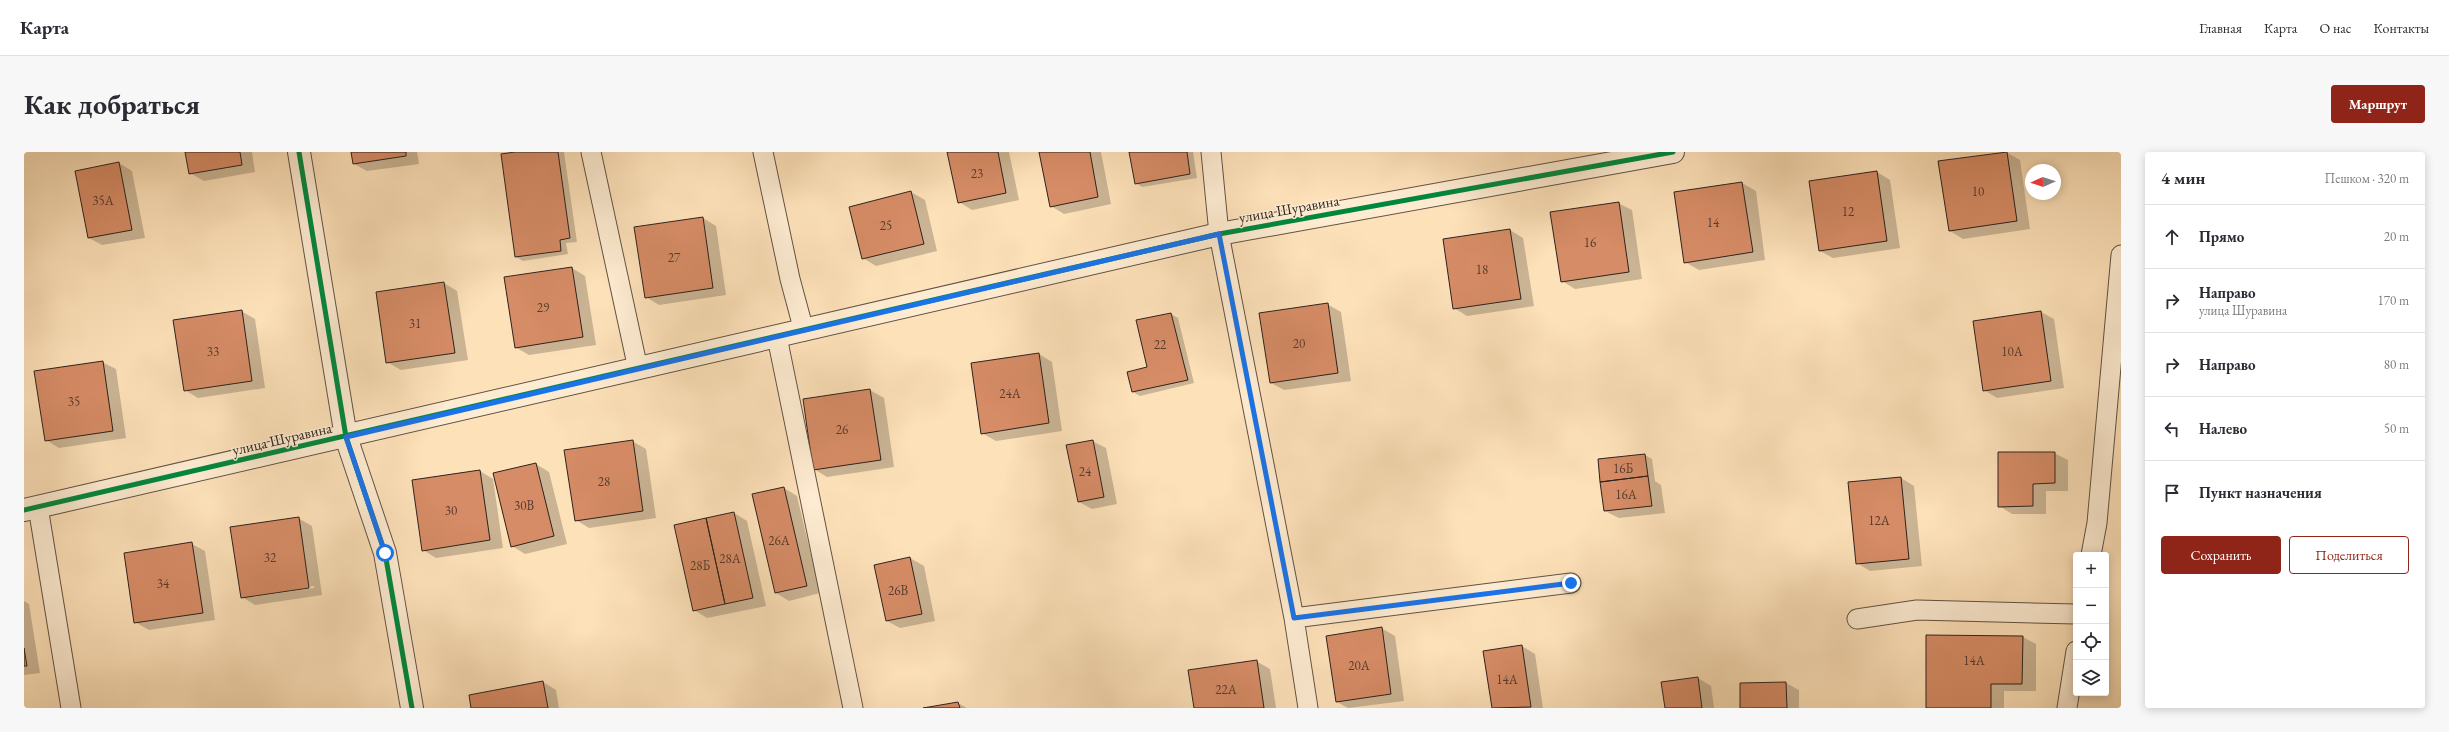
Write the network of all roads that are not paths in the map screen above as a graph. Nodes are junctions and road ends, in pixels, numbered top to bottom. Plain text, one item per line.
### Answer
1 (299, 152) edge
2 (591, 152) edge
3 (763, 152) edge
4 (1211, 152) edge
5 (1673, 152) edge
6 (1219, 234) junction
7 (2121, 255) edge
8 (804, 331) junction
9 (777, 337) junction
10 (638, 369) junction
11 (346, 437) junction
12 (31, 509) edge
13 (2091, 552) edge
14 (1571, 583) dead end
15 (2073, 614) edge
16 (1294, 618) junction
17 (1857, 619) dead end
18 (2075, 660) edge
19 (71, 708) edge
20 (412, 708) edge
21 (853, 708) edge
22 (1308, 708) edge
23 (2067, 708) edge

1 - 11 street
2 - 10 lane
3 - 8 lane
4 - 6 lane
5 - 6 street, улица Шуравина
6 - 8 street, улица Шуравина
6 - 16 lane
7 - 13 lane
8 - 9 street, улица Шуравина
9 - 10 street, улица Шуравина
9 - 21 lane
10 - 11 street, улица Шуравина
11 - 12 street, улица Шуравина
11 - 20 street
12 - 19 lane
14 - 16 lane
15 - 17 lane
16 - 22 lane
18 - 23 lane

